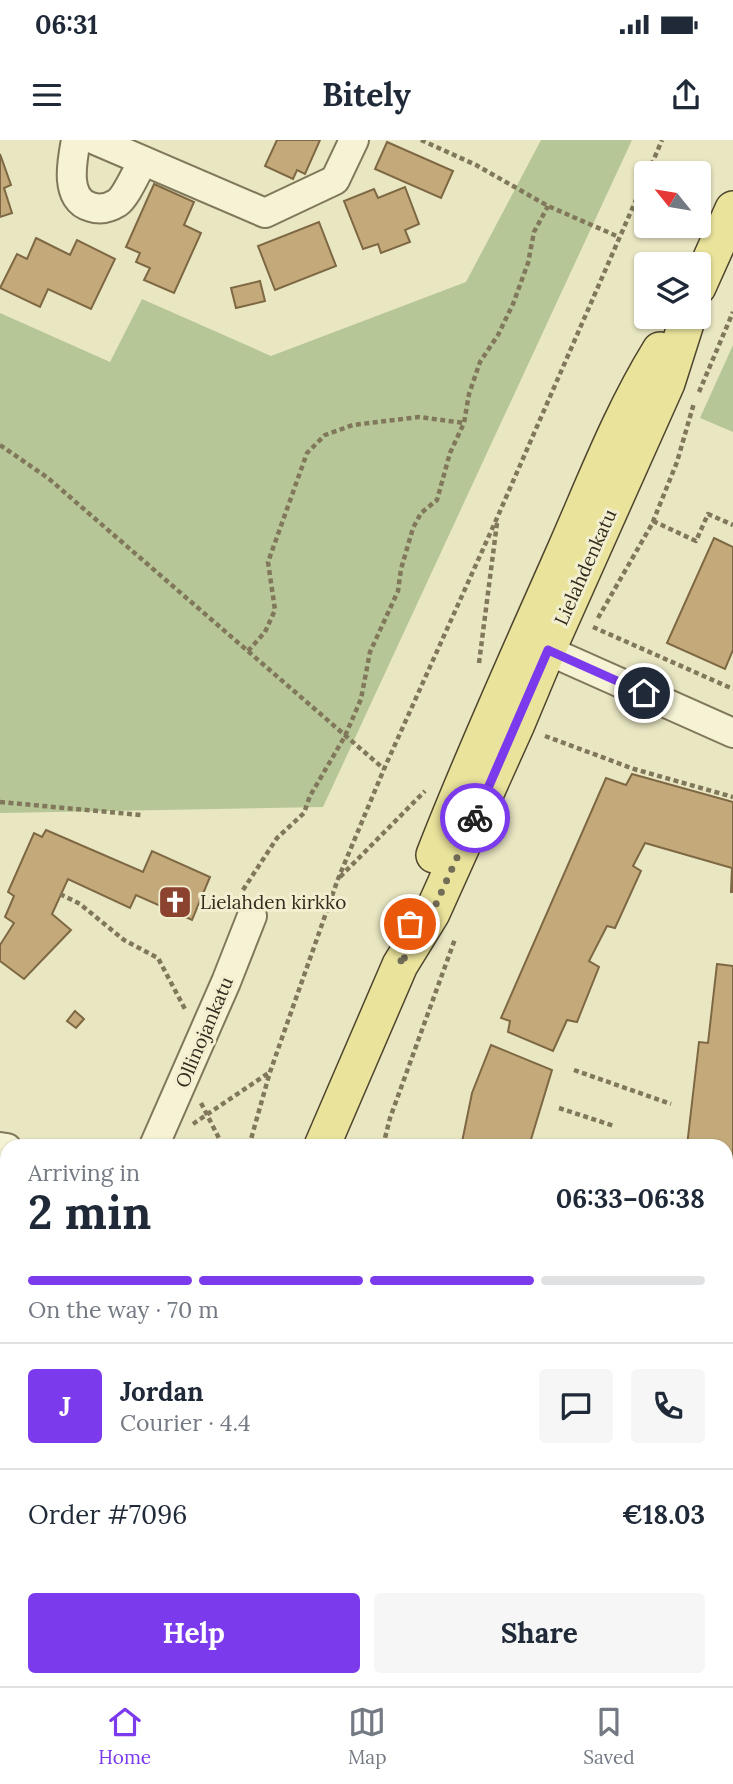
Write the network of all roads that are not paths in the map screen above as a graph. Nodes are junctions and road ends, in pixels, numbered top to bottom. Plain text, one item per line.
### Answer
1 (76, 140) edge
2 (96, 140) edge
3 (354, 140) edge
4 (143, 161) junction
5 (733, 209) edge
6 (711, 258) edge
7 (673, 329) edge
8 (684, 329) edge
9 (550, 651) junction
10 (733, 733) edge
11 (248, 903) road end
12 (157, 1139) edge
13 (327, 1139) edge

1 - 4 street
2 - 4 street
3 - 4 street
5 - 6 main road
7 - 9 main road, Lielahdenkatu
8 - 9 main road, Lielahdenkatu
9 - 10 street
9 - 13 main road, Lielahdenkatu
11 - 12 street, Ollinojankatu

